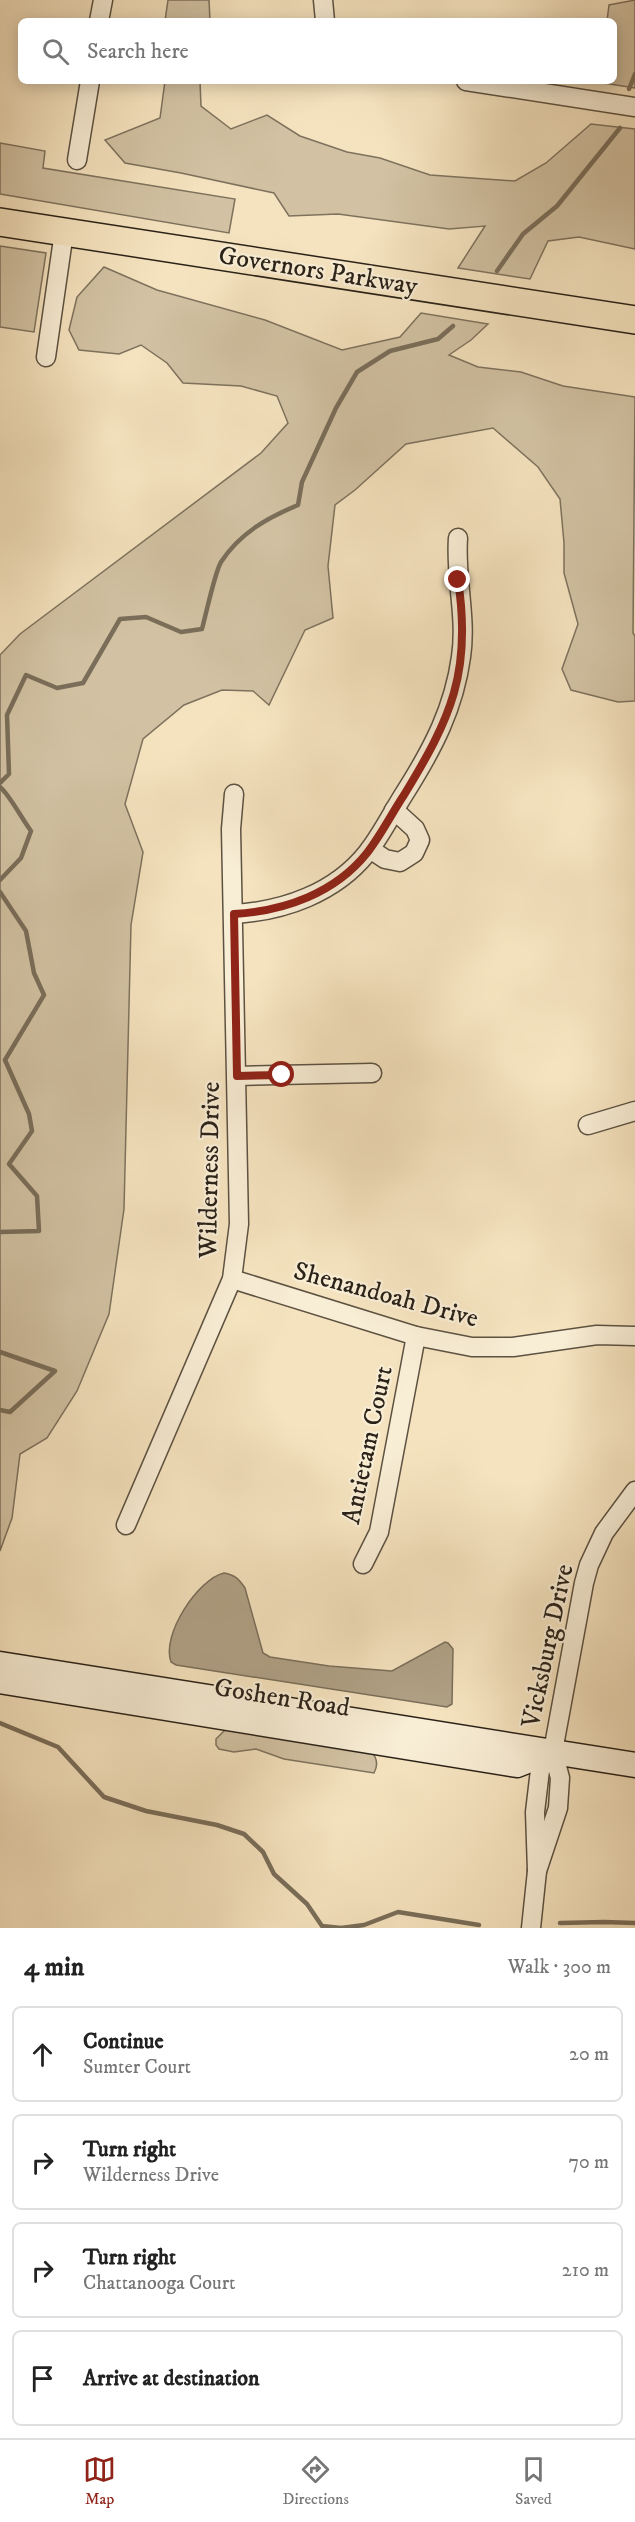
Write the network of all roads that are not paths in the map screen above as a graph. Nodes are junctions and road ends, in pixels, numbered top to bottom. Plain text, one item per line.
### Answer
1 (103, 0) edge
2 (323, 0) edge
3 (100, 18) edge
4 (325, 18) edge
5 (90, 84) edge
6 (485, 84) edge
7 (635, 108) edge
8 (77, 160) dead end
9 (0, 222) edge
10 (64, 232) junction
11 (635, 320) edge
12 (46, 357) dead end
13 (458, 538) dead end
14 (234, 794) dead end
15 (394, 810) junction
16 (370, 849) junction
17 (234, 914) junction
18 (372, 1073) dead end
19 (237, 1076) junction
20 (635, 1111) edge
21 (588, 1125) dead end
22 (232, 1279) junction
23 (416, 1336) junction
24 (635, 1336) edge
25 (635, 1491) edge
26 (126, 1525) dead end
27 (363, 1564) dead end
28 (0, 1664) edge
29 (0, 1681) edge
30 (553, 1751) junction
31 (635, 1765) edge
32 (531, 1928) edge

1 - 3 street
2 - 4 street
5 - 8 street
6 - 7 street
9 - 10 main road, Governors Parkway
10 - 11 main road, Governors Parkway
10 - 12 street
13 - 15 street
14 - 17 street, Wilderness Drive
15 - 16 street
15 - 16 street
16 - 17 street
17 - 19 street, Wilderness Drive
18 - 19 street
19 - 22 street, Wilderness Drive
20 - 21 street
22 - 23 street, Shenandoah Drive
22 - 26 street, Wilderness Drive
23 - 24 street, Shenandoah Drive
23 - 27 street, Antietam Court
25 - 30 street, Vicksburg Drive
28 - 30 street, Goshen Road
29 - 30 street, Goshen Road
30 - 31 street, Goshen Road
30 - 32 street, Vicksburg Drive

